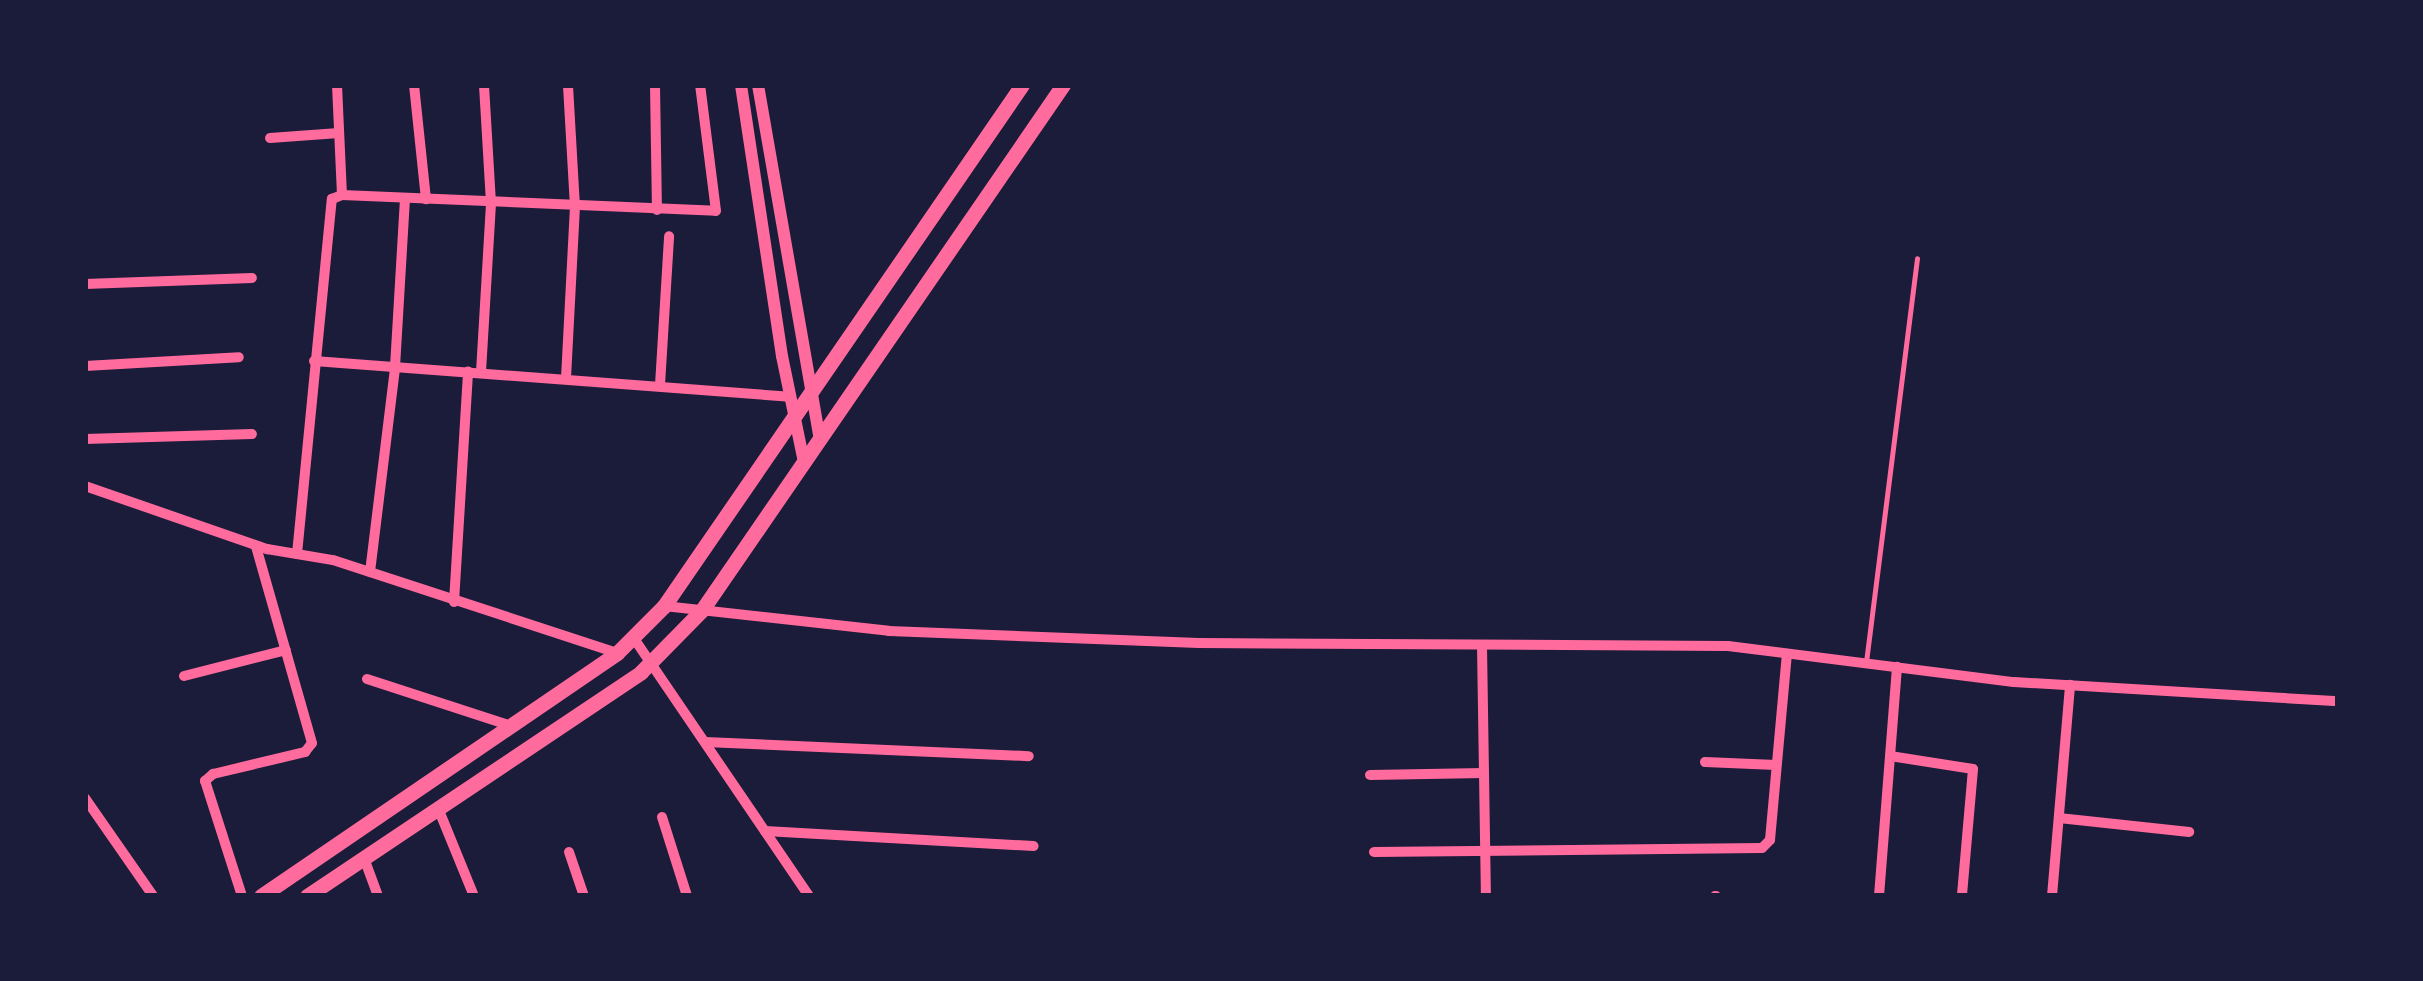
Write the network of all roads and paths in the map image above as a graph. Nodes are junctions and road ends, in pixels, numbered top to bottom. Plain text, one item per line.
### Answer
1 (337, 85) edge
2 (414, 85) edge
3 (484, 85) edge
4 (568, 85) edge
5 (655, 85) edge
6 (700, 85) edge
7 (741, 85) edge
8 (758, 85) edge
9 (1022, 85) edge
10 (1063, 85) edge
11 (339, 134) junction
12 (270, 138) dead end
13 (342, 194) junction
14 (405, 198) junction
15 (426, 199) junction
16 (491, 203) junction
17 (575, 207) junction
18 (658, 210) junction
19 (668, 236) dead end
20 (1918, 258) dead end
21 (252, 278) dead end
22 (85, 284) edge
23 (239, 357) dead end
24 (314, 361) junction
25 (85, 366) edge
26 (395, 367) junction
27 (468, 372) junction
28 (481, 372) junction
29 (566, 378) junction
30 (660, 385) junction
31 (809, 395) junction
32 (792, 406) junction
33 (252, 434) dead end
34 (85, 439) edge
35 (820, 439) junction
36 (804, 462) junction
37 (85, 486) edge
38 (256, 546) junction
39 (297, 554) junction
40 (370, 572) junction
41 (454, 602) junction
42 (664, 606) junction
43 (702, 610) junction
44 (634, 637) junction
45 (1482, 646) junction
46 (286, 650) junction
47 (617, 653) junction
48 (1787, 654) junction
49 (652, 663) junction
50 (1866, 664) junction
51 (1897, 668) junction
52 (184, 676) dead end
53 (367, 679) dead end
54 (2070, 685) junction
55 (2338, 701) edge
56 (512, 726) junction
57 (705, 742) junction
58 (1030, 756) dead end
59 (1890, 756) junction
60 (1705, 762) dead end
61 (1776, 766) junction
62 (1484, 773) junction
63 (1370, 775) dead end
64 (85, 798) edge
65 (438, 808) junction
66 (662, 818) dead end
67 (2059, 818) junction
68 (766, 831) junction
69 (2189, 832) dead end
70 (1034, 846) dead end
71 (1486, 850) junction
72 (570, 852) dead end
73 (1374, 852) dead end
74 (364, 858) junction
75 (153, 896) edge
76 (242, 896) edge
77 (261, 896) edge
78 (307, 896) edge
79 (378, 896) edge
80 (474, 896) edge
81 (584, 896) edge
82 (687, 896) edge
83 (809, 896) edge
84 (1486, 896) edge
85 (1880, 896) edge
86 (1962, 896) edge
87 (2052, 896) edge

1 - 11 street
2 - 15 street
3 - 16 street
4 - 17 street
5 - 18 street
6 - 18 street
7 - 32 street
8 - 31 street
9 - 31 main road
10 - 35 main road
11 - 12 street
11 - 13 street
13 - 14 street
13 - 24 street
14 - 15 street
14 - 26 street
15 - 16 street
16 - 17 street
16 - 28 street
17 - 18 street
17 - 29 street
19 - 30 street
20 - 50 lane
21 - 22 street
23 - 25 street
24 - 26 street
24 - 39 street
26 - 27 street
26 - 40 street
27 - 28 street
27 - 41 street
28 - 29 street
29 - 30 street
30 - 32 street
31 - 32 main road
31 - 35 street
32 - 36 street
32 - 42 main road
33 - 34 street
35 - 36 main road
36 - 43 main road
37 - 38 street
38 - 39 street
38 - 46 street
39 - 40 street
40 - 41 street
41 - 47 street
42 - 43 street
42 - 44 main road
43 - 45 street
43 - 49 main road
44 - 47 main road
44 - 49 street
45 - 48 street
45 - 62 street
46 - 52 street
46 - 76 street
47 - 56 main road
48 - 50 street
48 - 61 street
49 - 57 street
49 - 65 main road
50 - 51 street
51 - 54 street
51 - 59 street
53 - 56 street
54 - 55 street
54 - 67 street
56 - 77 main road
57 - 58 street
57 - 68 street
59 - 85 street
59 - 86 street
60 - 61 street
61 - 71 street
62 - 63 street
62 - 71 street
64 - 75 street
65 - 74 main road
65 - 80 street
66 - 82 street
67 - 69 street
67 - 87 street
68 - 70 street
68 - 83 street
71 - 73 street
71 - 84 street
72 - 81 street
74 - 78 main road
74 - 79 street

